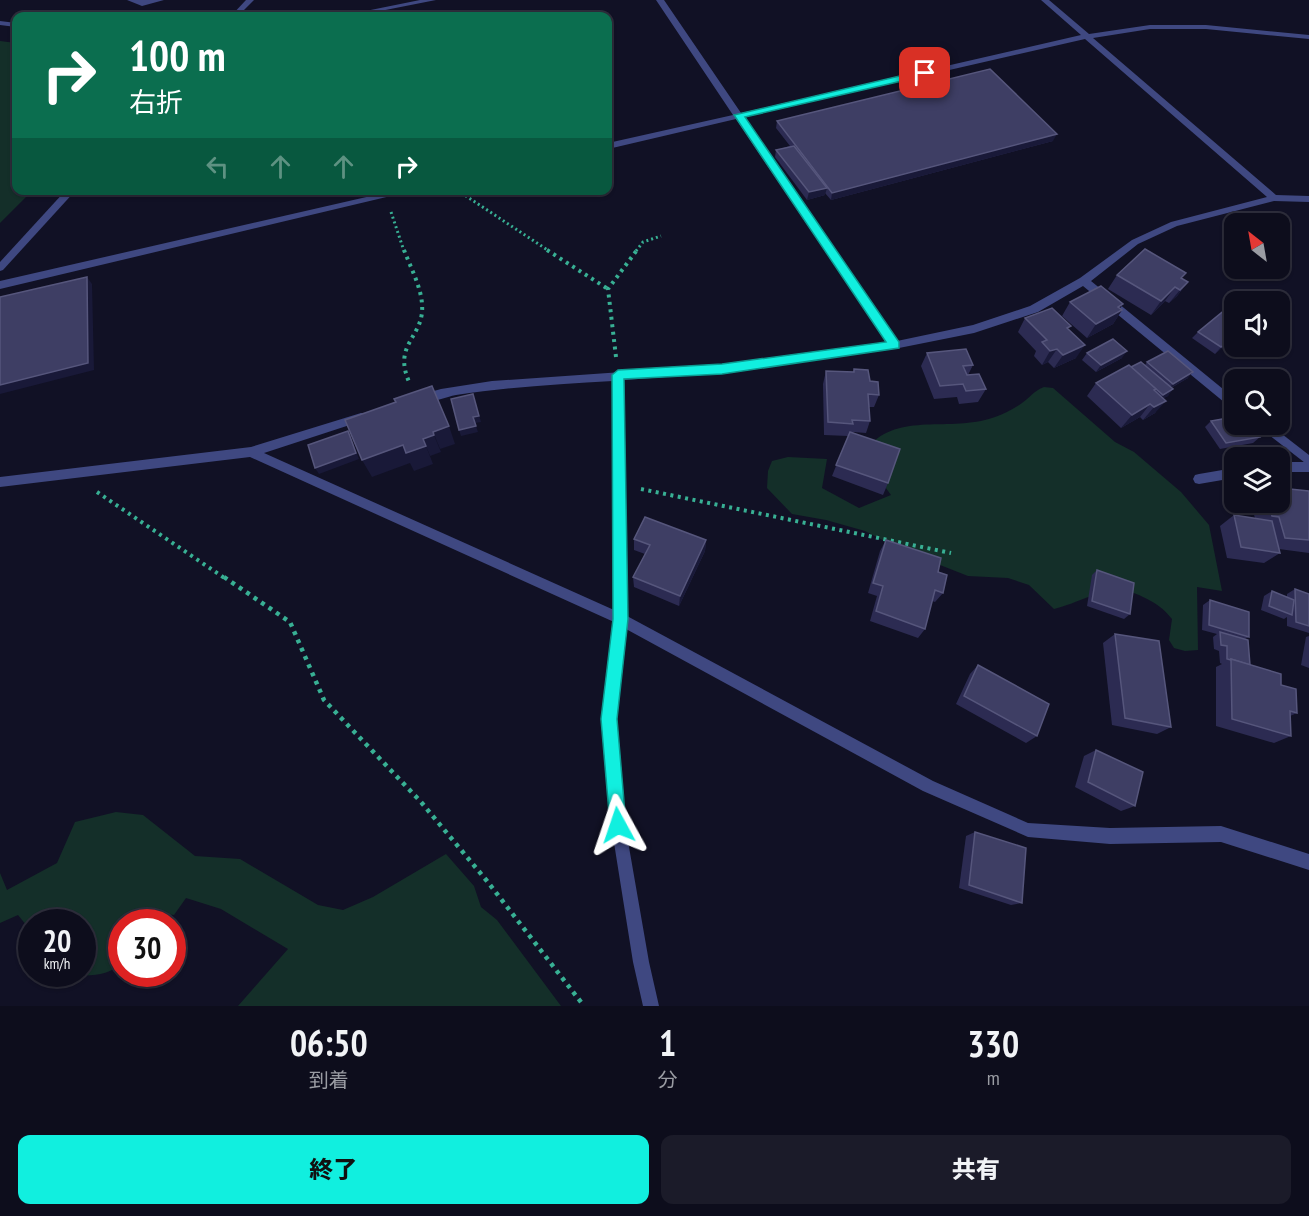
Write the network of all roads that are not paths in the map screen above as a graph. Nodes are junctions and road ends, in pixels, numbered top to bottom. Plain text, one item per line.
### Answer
1 (131, 0) edge
2 (160, 0) edge
3 (250, 0) edge
4 (432, 0) edge
5 (660, 0) edge
6 (1046, 0) edge
7 (238, 12) edge
8 (367, 12) edge
9 (1088, 36) junction
10 (1309, 37) edge
11 (739, 115) junction
12 (612, 145) edge
13 (67, 195) edge
14 (393, 195) edge
15 (1274, 198) junction
16 (1309, 199) edge
17 (0, 268) edge
18 (1084, 281) junction
19 (0, 285) edge
20 (894, 345) junction
21 (618, 375) junction
22 (1224, 396) edge
23 (414, 401) edge
24 (375, 413) edge
25 (1275, 435) edge
26 (251, 452) junction
27 (1309, 461) edge
28 (1290, 466) edge
29 (1309, 467) edge
30 (1224, 475) edge
31 (1199, 479) dead end
32 (0, 482) edge
33 (621, 619) junction
34 (1309, 862) edge
35 (651, 1006) edge

1 - 2 street
3 - 7 street
4 - 8 street
5 - 11 street
6 - 9 street
9 - 10 street
9 - 11 street
9 - 15 street
11 - 12 street
11 - 20 street
13 - 17 street
14 - 19 street
15 - 16 street
15 - 18 street
18 - 20 street
18 - 22 street
20 - 21 street
21 - 23 street
21 - 33 street
24 - 26 street
25 - 27 street
26 - 32 street
26 - 33 street
28 - 29 street
30 - 31 street
33 - 34 street
33 - 35 street

